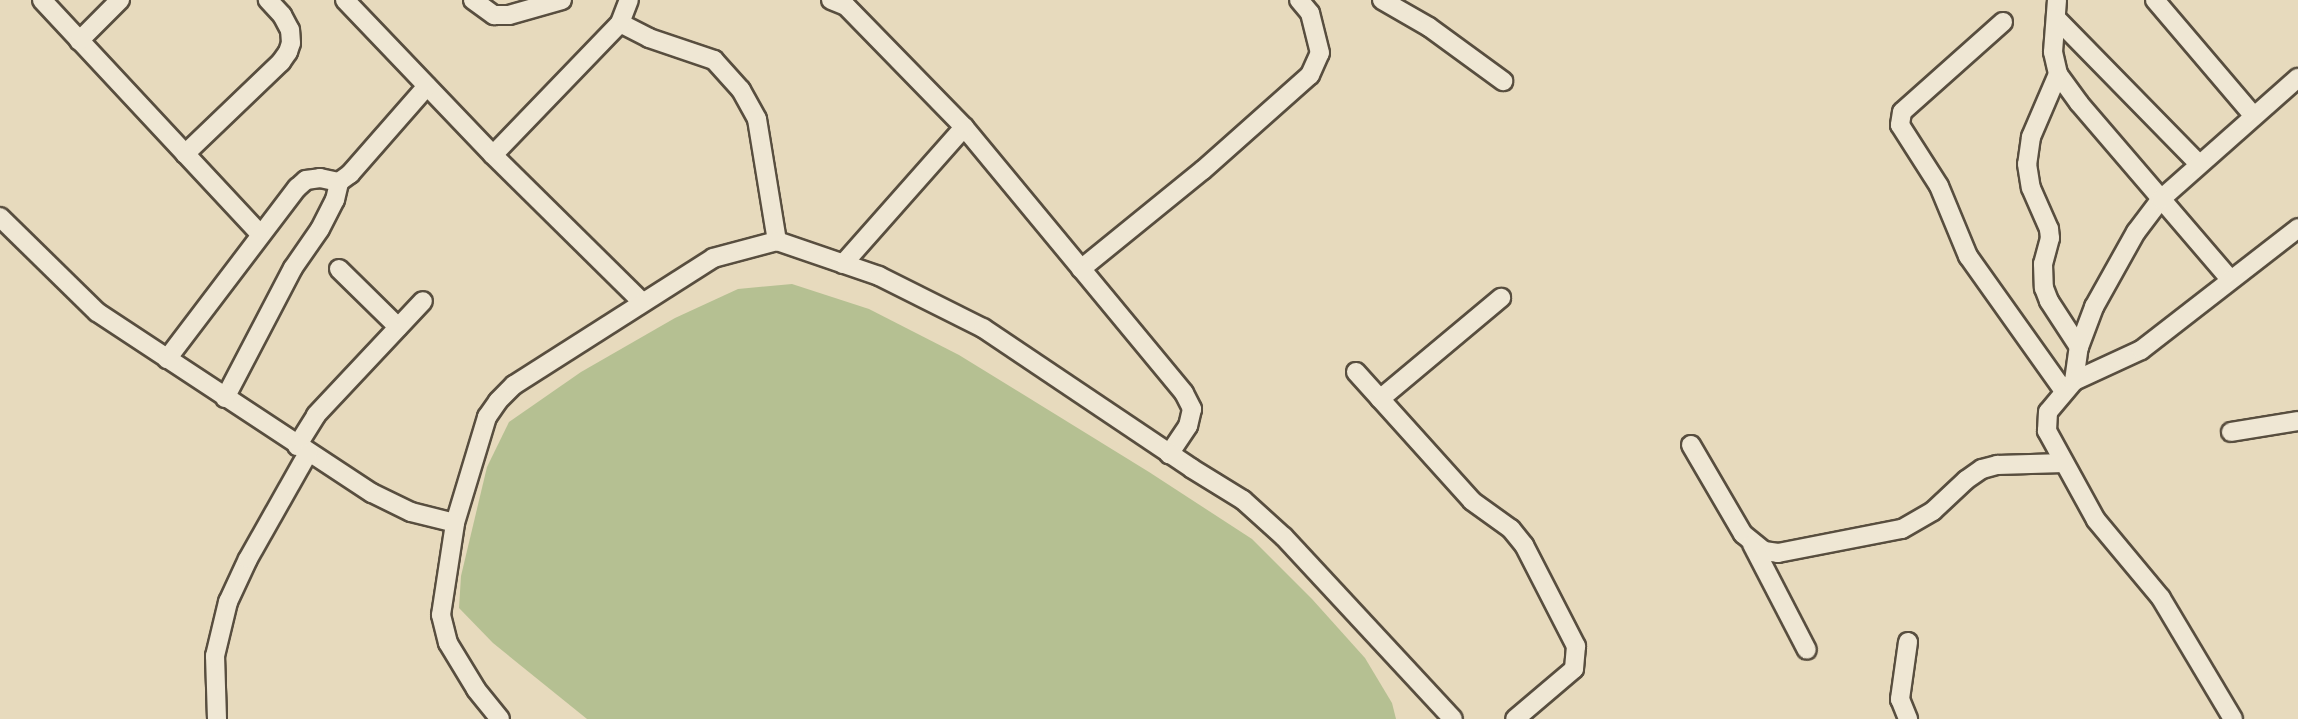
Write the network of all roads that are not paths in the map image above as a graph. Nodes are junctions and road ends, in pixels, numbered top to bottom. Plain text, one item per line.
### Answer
1 (42, 0) edge
2 (120, 0) edge
3 (268, 0) edge
4 (345, 0) edge
5 (562, 0) edge
6 (629, 0) edge
7 (831, 0) edge
8 (1382, 0) edge
9 (2155, 0) edge
10 (480, 2) edge
11 (1308, 4) edge
12 (2056, 9) edge
13 (2003, 22) dead end
14 (620, 23) junction
15 (79, 41) junction
16 (2058, 74) junction
17 (2298, 78) edge
18 (1503, 81) dead end
19 (427, 86) junction
20 (2253, 116) junction
21 (964, 127) junction
22 (185, 154) junction
23 (493, 155) junction
24 (2199, 164) junction
25 (339, 182) junction
26 (2161, 199) junction
27 (0, 217) edge
28 (2298, 228) edge
29 (261, 235) junction
30 (777, 241) junction
31 (843, 264) junction
32 (339, 269) dead end
33 (1081, 270) junction
34 (2230, 279) junction
35 (1501, 298) dead end
36 (423, 301) dead end
37 (642, 302) junction
38 (398, 327) junction
39 (2079, 347) junction
40 (166, 358) junction
41 (1356, 372) dead end
42 (2069, 386) junction
43 (225, 398) junction
44 (1380, 399) junction
45 (2298, 421) edge
46 (2231, 432) dead end
47 (1691, 445) dead end
48 (302, 449) junction
49 (1169, 454) junction
50 (2064, 463) junction
51 (455, 523) junction
52 (1752, 544) junction
53 (1908, 642) dead end
54 (1807, 650) dead end
55 (1449, 717) edge
56 (217, 719) edge
57 (500, 719) edge
58 (1515, 719) edge
59 (1908, 719) edge
60 (2233, 719) edge

1 - 15 street
2 - 15 street
3 - 22 street
4 - 19 street
5 - 10 street
6 - 14 street
7 - 21 street
8 - 18 street
9 - 20 street
11 - 33 street
12 - 16 street
12 - 24 street
13 - 42 street
14 - 23 street
14 - 30 street
15 - 22 street
16 - 26 street
16 - 39 street
17 - 20 street
19 - 23 street
19 - 25 street
20 - 24 street
21 - 31 street
21 - 33 street
22 - 29 street
23 - 37 street
24 - 26 street
25 - 29 street
25 - 43 street
26 - 34 street
26 - 39 street
27 - 40 street
28 - 34 street
29 - 40 street
30 - 31 street
30 - 37 street
31 - 49 street
32 - 38 street
33 - 49 street
34 - 42 street
35 - 44 street
36 - 38 street
37 - 51 street
38 - 48 street
39 - 42 street
40 - 43 street
41 - 44 street
42 - 50 street
43 - 48 street
44 - 58 street
45 - 46 street
47 - 52 street
48 - 51 street
48 - 56 street
49 - 55 street
50 - 52 street
50 - 60 street
51 - 57 street
52 - 54 street
53 - 59 street

